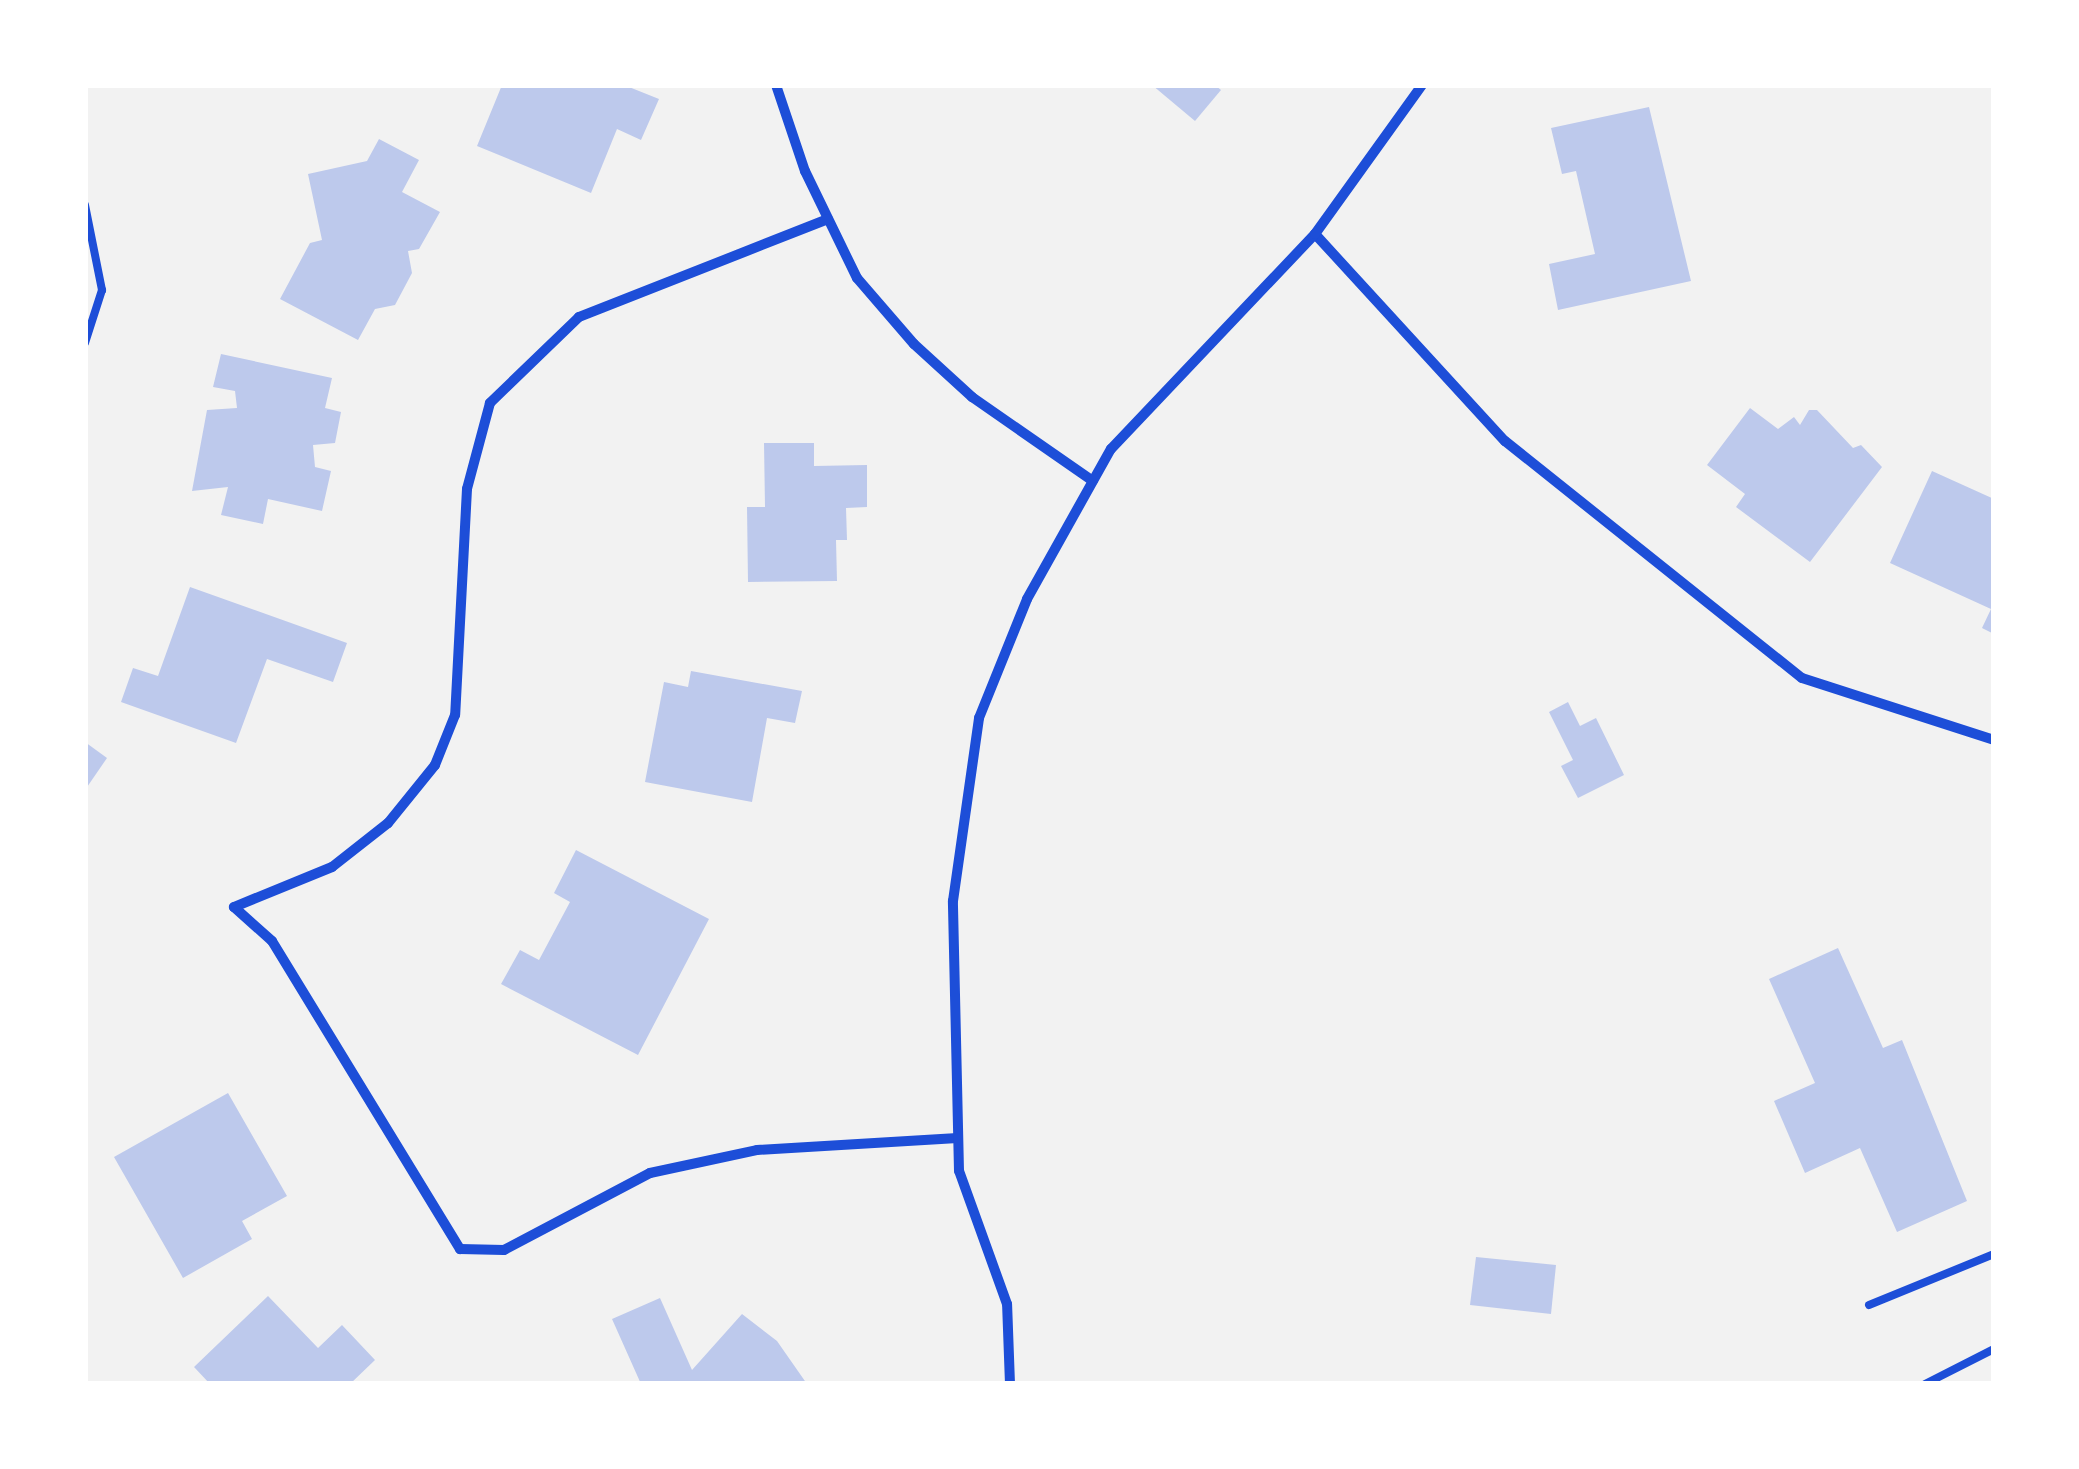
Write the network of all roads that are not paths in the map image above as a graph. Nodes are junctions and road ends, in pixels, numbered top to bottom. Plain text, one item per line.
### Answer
1 (776, 85) edge
2 (1422, 85) edge
3 (85, 205) edge
4 (828, 218) junction
5 (1315, 234) junction
6 (85, 343) edge
7 (1093, 481) junction
8 (1994, 740) edge
9 (958, 1138) junction
10 (1994, 1254) edge
11 (1869, 1305) dead end
12 (1994, 1349) edge
13 (1944, 1374) junction
14 (1010, 1384) edge
15 (1925, 1384) edge
16 (1950, 1384) edge

1 - 4 street
2 - 5 street
3 - 6 lane
4 - 7 street
4 - 9 street
5 - 7 street
5 - 8 street
7 - 9 street
9 - 14 street
10 - 11 lane
12 - 13 lane
13 - 15 lane
13 - 16 lane

